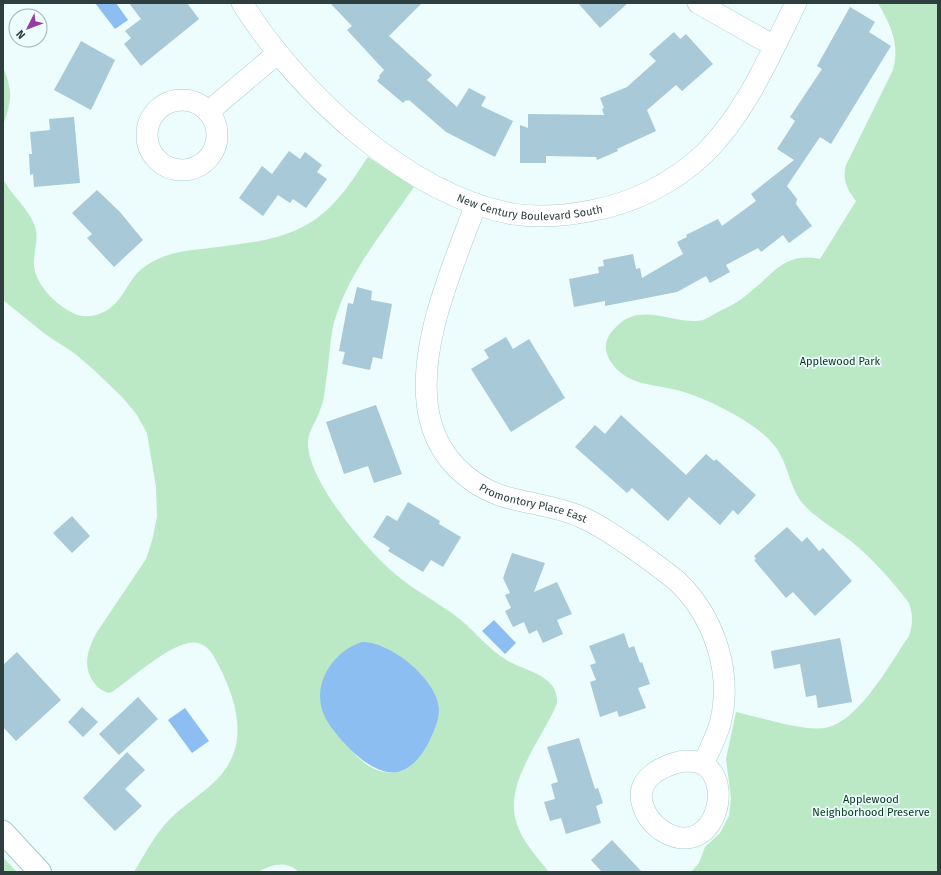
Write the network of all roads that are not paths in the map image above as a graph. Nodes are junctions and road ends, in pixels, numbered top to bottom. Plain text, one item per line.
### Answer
1 (242, 3) edge
2 (698, 3) edge
3 (796, 3) edge
4 (774, 46) junction
5 (278, 53) junction
6 (208, 112) dead end
7 (476, 204) junction
8 (703, 764) dead end
9 (3, 832) edge
10 (40, 872) edge

1 - 5 street, New Century Boulevard South
2 - 4 street
3 - 4 street, New Century Boulevard South
4 - 7 street, New Century Boulevard South
5 - 6 street
5 - 7 street, New Century Boulevard South
7 - 8 street, Promontory Place East
9 - 10 street

